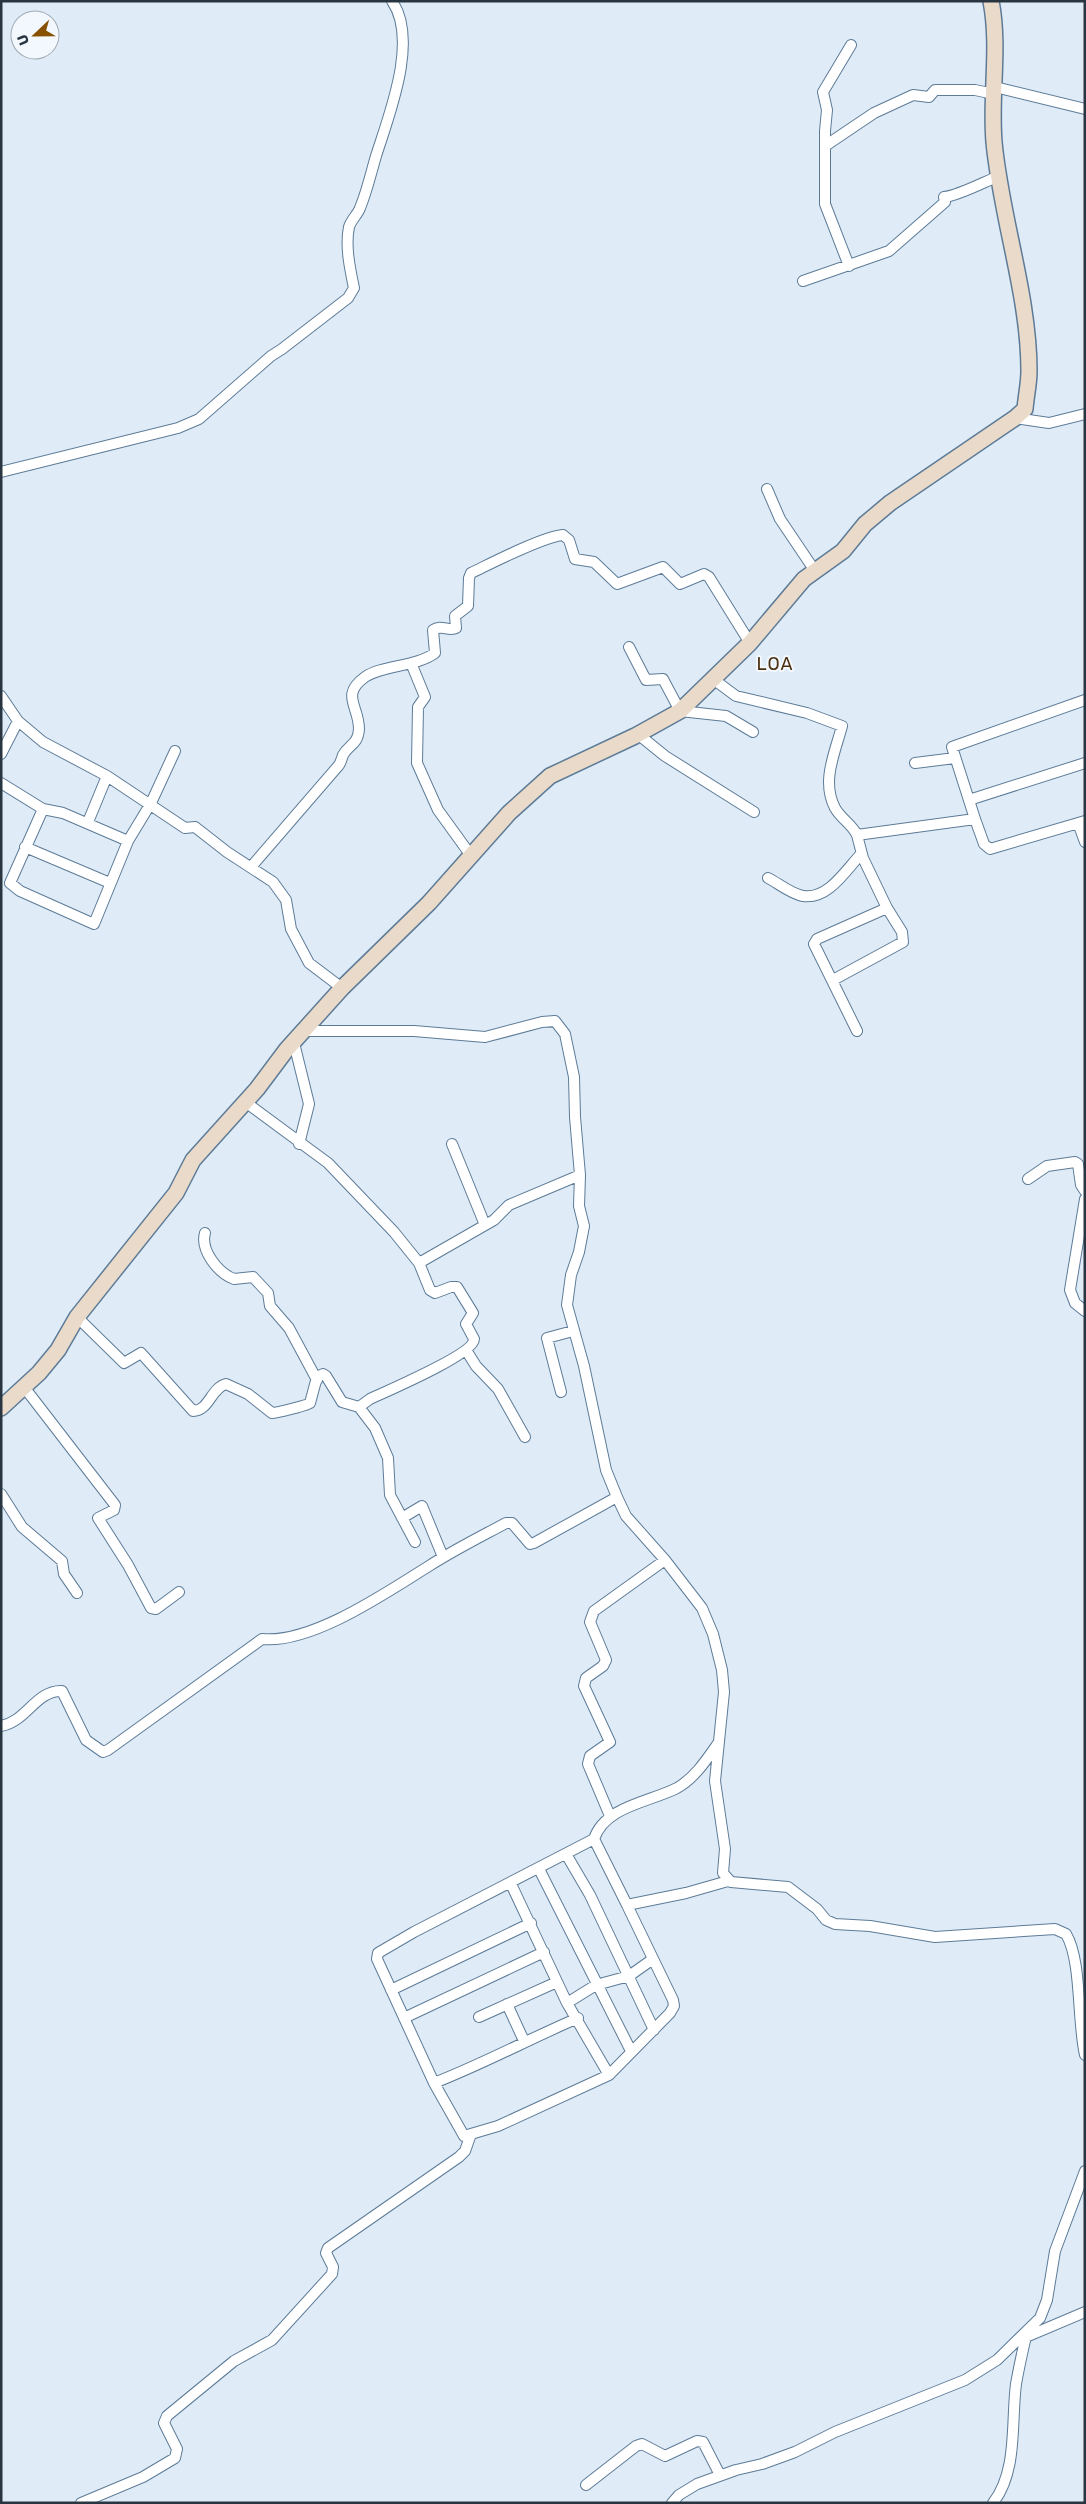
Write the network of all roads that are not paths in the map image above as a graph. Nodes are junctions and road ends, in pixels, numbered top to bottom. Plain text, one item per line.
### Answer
1 (392, 1) edge
2 (991, 1) edge
3 (851, 45) dead end
4 (994, 90) junction
5 (1085, 109) edge
6 (825, 146) junction
7 (999, 176) junction
8 (849, 266) junction
9 (803, 281) dead end
10 (1085, 414) edge
11 (1015, 418) junction
12 (1, 472) edge
13 (767, 489) dead end
14 (815, 571) junction
15 (750, 643) junction
16 (629, 647) dead end
17 (412, 663) junction
18 (713, 679) junction
19 (1, 696) edge
20 (1085, 700) edge
21 (680, 711) junction
22 (18, 721) junction
23 (752, 732) dead end
24 (635, 736) junction
25 (175, 751) dead end
26 (1, 754) edge
27 (955, 758) junction
28 (916, 763) dead end
29 (1085, 763) edge
30 (107, 776) junction
31 (1, 783) edge
32 (969, 800) junction
33 (151, 803) junction
34 (42, 809) junction
35 (754, 812) dead end
36 (975, 819) junction
37 (88, 822) junction
38 (1081, 822) edge
39 (857, 835) junction
40 (128, 841) junction
41 (1085, 842) edge
42 (25, 847) junction
43 (861, 854) junction
44 (472, 857) junction
45 (251, 866) junction
46 (768, 878) dead end
47 (110, 883) junction
48 (887, 908) junction
49 (832, 980) junction
50 (342, 988) junction
51 (856, 1030) dead end
52 (299, 1037) junction
53 (244, 1102) junction
54 (299, 1144) junction
55 (452, 1144) dead end
56 (580, 1175) junction
57 (1028, 1178) dead end
58 (1085, 1191) edge
59 (1085, 1198) edge
60 (485, 1225) junction
61 (205, 1233) dead end
62 (419, 1263) junction
63 (1085, 1310) edge
64 (77, 1318) junction
65 (573, 1331) junction
66 (466, 1350) junction
67 (317, 1380) junction
68 (24, 1387) junction
69 (561, 1392) dead end
70 (360, 1407) junction
71 (1, 1408) edge
72 (525, 1438) dead end
73 (1, 1494) edge
74 (617, 1496) junction
75 (402, 1518) junction
76 (415, 1542) dead end
77 (443, 1558) junction
78 (665, 1560) junction
79 (179, 1592) dead end
80 (77, 1593) dead end
81 (1, 1726) edge
82 (719, 1742) junction
83 (610, 1816) junction
84 (594, 1839) junction
85 (566, 1854) junction
86 (539, 1869) junction
87 (728, 1881) junction
88 (511, 1884) junction
89 (627, 1905) junction
90 (531, 1923) junction
91 (544, 1952) junction
92 (652, 1959) junction
93 (629, 1976) junction
94 (557, 1982) junction
95 (596, 1986) junction
96 (391, 1990) junction
97 (567, 2003) junction
98 (507, 2004) junction
99 (404, 2018) junction
100 (479, 2018) dead end
101 (578, 2018) junction
102 (654, 2030) junction
103 (524, 2042) junction
104 (631, 2051) junction
105 (1085, 2054) edge
106 (609, 2075) junction
107 (434, 2083) junction
108 (471, 2134) junction
109 (1085, 2171) edge
110 (1085, 2312) edge
111 (1026, 2335) junction
112 (720, 2475) junction
113 (586, 2485) dead end
114 (81, 2503) edge
115 (672, 2503) edge
116 (993, 2503) edge

1 - 12 street
2 - 4 street
3 - 6 street
4 - 5 street
4 - 6 street
4 - 7 street
6 - 8 street
7 - 8 street
7 - 11 street
8 - 9 street
10 - 11 street
11 - 14 street
13 - 14 street
14 - 15 street
15 - 17 street
15 - 18 street
16 - 21 street
17 - 44 street
17 - 45 street
18 - 21 street
18 - 39 street
19 - 22 street
20 - 27 street
21 - 23 street
21 - 24 street
22 - 26 street
22 - 30 street
24 - 35 street
24 - 44 street
25 - 33 street
27 - 28 street
27 - 32 street
29 - 32 street
30 - 33 street
30 - 37 street
31 - 34 street
32 - 36 street
33 - 40 street
33 - 45 street
34 - 37 street
34 - 42 street
36 - 38 street
36 - 39 street
37 - 40 street
38 - 41 street
39 - 43 street
40 - 47 street
42 - 47 street
42 - 47 street
43 - 46 street
43 - 48 street
44 - 50 street
45 - 50 street
48 - 49 street
48 - 49 street
49 - 51 street
50 - 52 street
52 - 53 street
52 - 54 street
52 - 56 street
53 - 54 street
53 - 64 street
54 - 62 street
55 - 60 street
56 - 60 street
56 - 65 street
57 - 58 street
59 - 63 street
60 - 62 street
61 - 67 street
62 - 66 street
64 - 67 street
64 - 68 street
65 - 69 street
65 - 74 street
66 - 70 street
66 - 72 street
67 - 70 street
68 - 71 street
68 - 79 street
70 - 75 street
73 - 80 street
74 - 77 street
74 - 78 street
75 - 76 street
75 - 77 street
77 - 81 street
78 - 82 street
78 - 83 street
82 - 83 street
82 - 87 street
83 - 84 street
84 - 85 street
84 - 89 street
85 - 86 street
85 - 93 street
86 - 88 street
86 - 95 street
87 - 89 street
87 - 105 street
88 - 90 street
88 - 96 street
89 - 92 street
90 - 91 street
90 - 96 street
91 - 94 street
91 - 99 street
92 - 93 street
92 - 102 street
93 - 95 street
93 - 102 street
94 - 97 street
94 - 98 street
95 - 97 street
95 - 104 street
96 - 99 street
97 - 101 street
98 - 100 street
98 - 103 street
99 - 107 street
101 - 103 street
101 - 106 street
102 - 104 street
103 - 107 street
104 - 106 street
106 - 108 street
107 - 108 street
108 - 114 street
109 - 111 street
110 - 111 street
111 - 112 street
111 - 116 street
112 - 113 street
112 - 115 street

